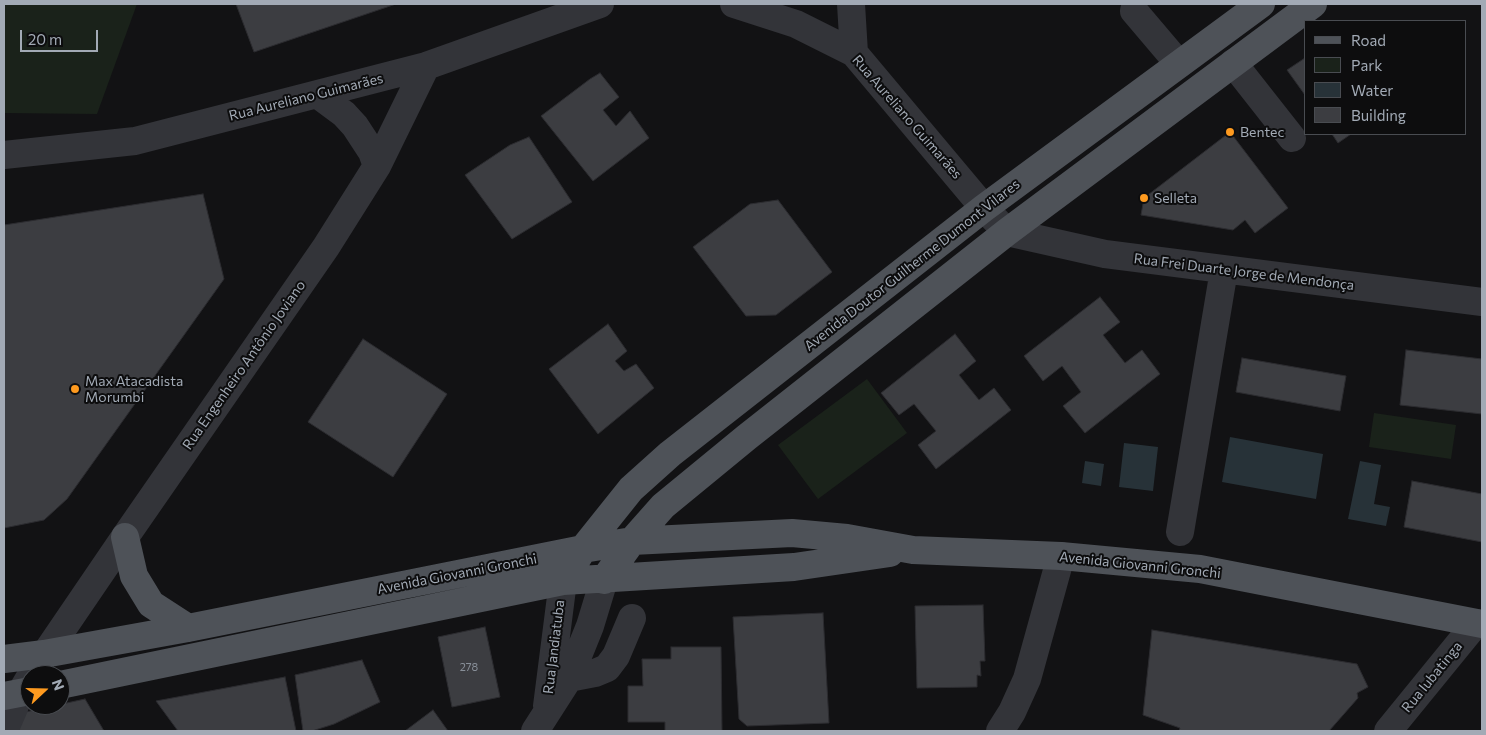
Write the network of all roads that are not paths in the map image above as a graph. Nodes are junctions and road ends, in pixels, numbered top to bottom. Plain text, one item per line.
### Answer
1 (600, 4) edge
2 (734, 4) edge
3 (851, 4) edge
4 (1261, 4) edge
5 (1313, 4) edge
6 (1134, 11) dead end
7 (854, 53) junction
8 (1233, 63) junction
9 (1179, 64) junction
10 (426, 66) junction
11 (317, 94) junction
12 (1292, 138) dead end
13 (4, 154) edge
14 (378, 166) junction
15 (984, 208) junction
16 (1007, 232) junction
17 (1224, 270) junction
18 (1482, 302) edge
19 (1180, 532) dead end
20 (125, 536) junction
21 (632, 541) junction
22 (583, 549) junction
23 (913, 550) junction
24 (1061, 556) junction
25 (604, 580) junction
26 (563, 581) junction
27 (632, 618) dead end
28 (1479, 624) edge
29 (188, 628) junction
30 (4, 659) edge
31 (37, 665) edge
32 (70, 667) edge
33 (20, 675) edge
34 (569, 678) junction
35 (70, 683) edge
36 (20, 695) edge
37 (541, 722) edge
38 (4, 731) edge
39 (1000, 731) edge
40 (1388, 731) edge

1 - 10 street, Rua Aureliano Guimarães
2 - 7 street, Rua Aureliano Guimarães
3 - 7 street
4 - 9 main road, Avenida Doutor Guilherme Dumont Vilares
5 - 8 main road
6 - 9 street
7 - 15 street, Rua Aureliano Guimarães
8 - 12 street
8 - 16 main road
9 - 15 main road, Avenida Doutor Guilherme Dumont Vilares
10 - 11 street, Rua Aureliano Guimarães
10 - 14 street, Rua Engenheiro Antônio Joviano
11 - 13 street, Rua Aureliano Guimarães
11 - 14 street
14 - 20 street, Rua Engenheiro Antônio Joviano
15 - 16 street, Rua Aureliano Guimarães
15 - 22 main road, Avenida Doutor Guilherme Dumont Vilares
16 - 17 street, Rua Frei Duarte Jorge de Mendonça
16 - 21 main road
17 - 18 street, Rua Frei Duarte Jorge de Mendonça
17 - 19 street
20 - 29 main road
20 - 31 street, Rua Engenheiro Antônio Joviano
21 - 22 main road, Avenida Giovanni Gronchi
21 - 23 main road, Avenida Giovanni Gronchi
21 - 25 main road
22 - 26 main road, Avenida Doutor Guilherme Dumont Vilares
22 - 29 main road, Avenida Giovanni Gronchi
23 - 24 main road, Avenida Giovanni Gronchi
23 - 25 main road, Avenida Giovanni Gronchi
24 - 28 main road, Avenida Giovanni Gronchi
24 - 39 street
25 - 26 main road, Avenida Giovanni Gronchi
25 - 34 street, Rua Jandiatuba
26 - 35 main road, Avenida Giovanni Gronchi
26 - 37 street, Rua Jandiatuba
27 - 34 street
28 - 40 street, Rua Iubatinga
29 - 32 main road, Avenida Giovanni Gronchi
30 - 33 main road, Avenida Giovanni Gronchi
34 - 37 street, Rua Jandiatuba
36 - 38 street, Rua Engenheiro Antônio Joviano

